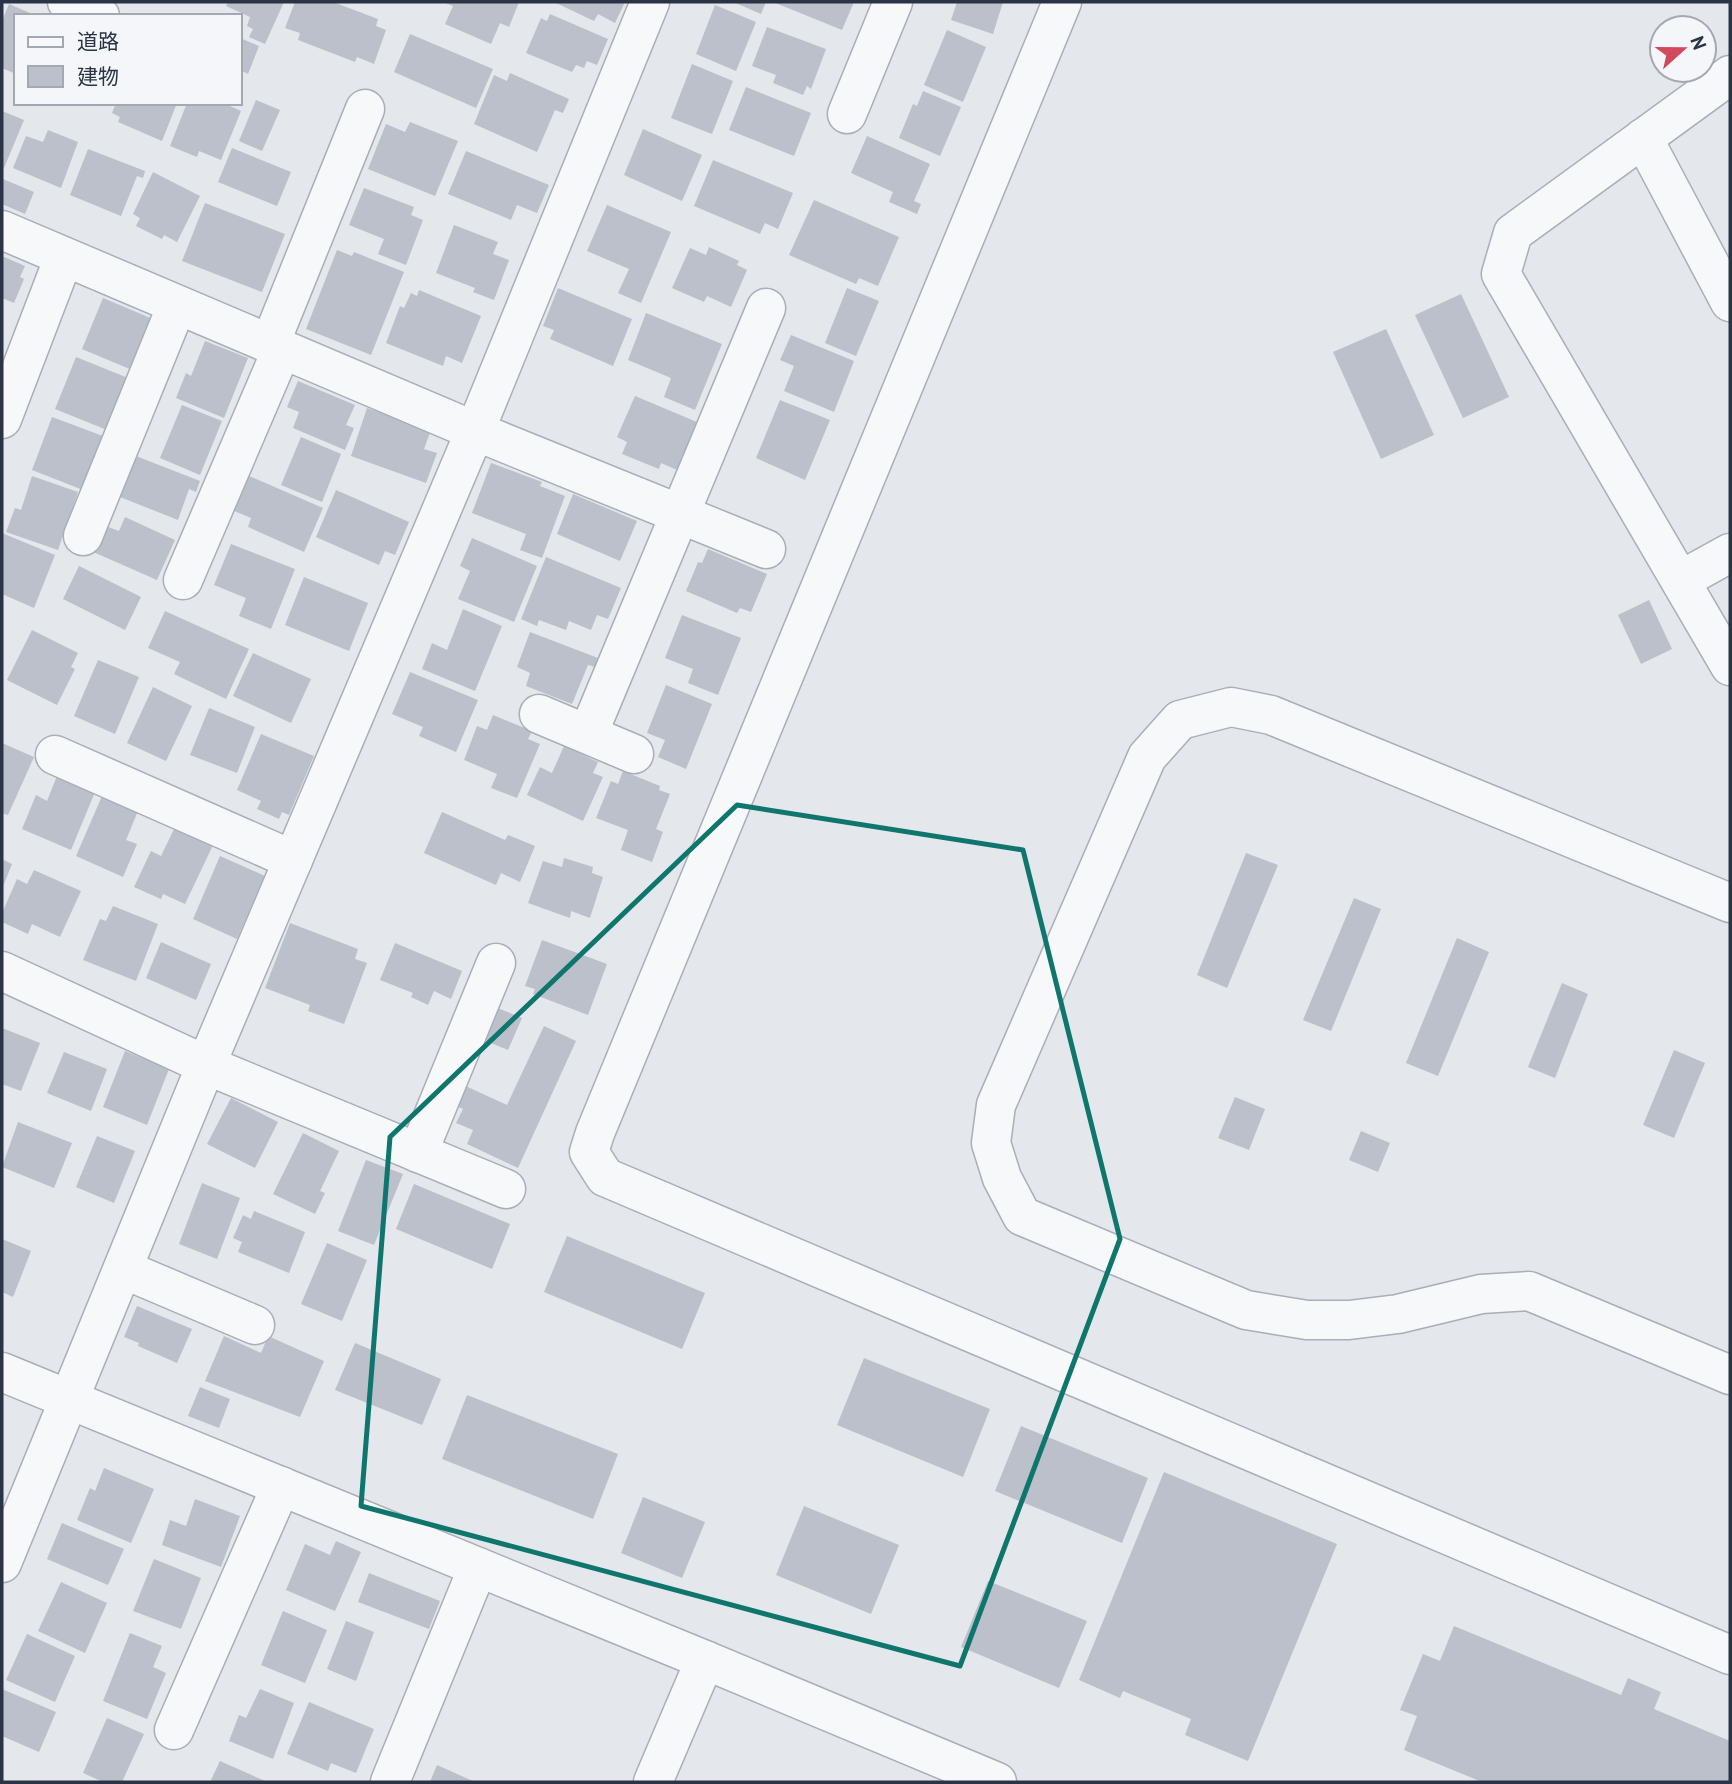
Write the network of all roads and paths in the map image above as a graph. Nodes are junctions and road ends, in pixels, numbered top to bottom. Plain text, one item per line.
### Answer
1 (67, 2) edge
2 (650, 2) edge
3 (893, 2) edge
4 (1062, 2) edge
5 (95, 14) edge
6 (1730, 75) edge
7 (365, 109) dead end
8 (847, 114) dead end
9 (1643, 138) junction
10 (2, 230) edge
11 (64, 257) junction
12 (1730, 302) edge
13 (177, 305) junction
14 (766, 308) dead end
15 (276, 346) junction
16 (2, 419) edge
17 (475, 431) junction
18 (681, 514) junction
19 (83, 536) dead end
20 (766, 549) dead end
21 (1730, 553) edge
22 (183, 580) dead end
23 (1681, 580) junction
24 (1730, 666) edge
25 (539, 714) dead end
26 (588, 734) junction
27 (634, 754) dead end
28 (55, 755) dead end
29 (293, 860) junction
30 (1730, 903) edge
31 (496, 963) dead end
32 (2, 971) edge
33 (206, 1065) junction
34 (418, 1153) junction
35 (506, 1189) dead end
36 (123, 1269) junction
37 (255, 1325) dead end
38 (2, 1372) edge
39 (1730, 1375) edge
40 (69, 1399) junction
41 (281, 1486) junction
42 (2, 1563) edge
43 (478, 1567) junction
44 (1730, 1655) edge
45 (705, 1660) junction
46 (174, 1730) dead end
47 (390, 1782) edge
48 (653, 1782) edge
49 (997, 1782) edge

1 - 5 street
2 - 17 street
3 - 8 street
4 - 44 street
6 - 9 street
7 - 15 street
9 - 12 street
9 - 23 street
10 - 11 street
11 - 13 street
11 - 16 street
13 - 15 street
13 - 19 street
14 - 18 street
15 - 17 street
15 - 22 street
17 - 18 street
17 - 29 street
18 - 20 street
18 - 26 street
21 - 23 street
23 - 24 street
25 - 26 street
26 - 27 street
28 - 29 street
29 - 33 street
30 - 39 street
31 - 34 street
32 - 33 street
33 - 34 street
33 - 36 street
34 - 35 street
36 - 37 street
36 - 40 street
38 - 40 street
40 - 41 street
40 - 42 street
41 - 43 street
41 - 46 street
43 - 45 street
43 - 47 street
45 - 48 street
45 - 49 street

